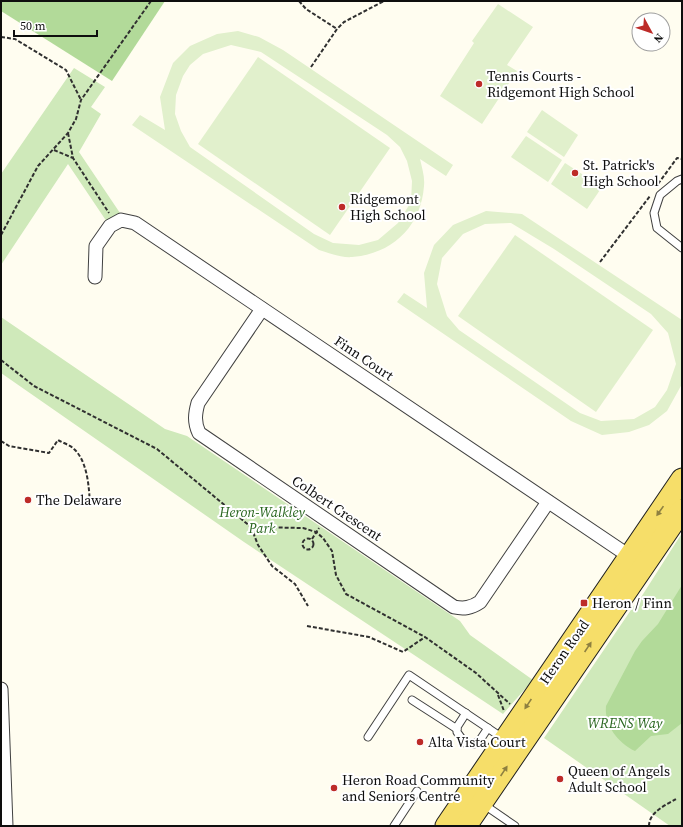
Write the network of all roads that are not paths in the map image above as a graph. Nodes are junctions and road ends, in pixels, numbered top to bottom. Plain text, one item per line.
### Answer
1 (682, 179) edge
2 (682, 248) edge
3 (95, 277) dead end
4 (262, 309) junction
5 (682, 479) edge
6 (548, 502) junction
7 (682, 510) edge
8 (637, 560) junction
9 (1, 689) edge
10 (412, 700) dead end
11 (466, 713) junction
12 (457, 729) junction
13 (496, 734) junction
14 (368, 737) dead end
15 (417, 791) dead end
16 (475, 798) junction
17 (6, 826) edge
18 (394, 826) edge
19 (446, 826) edge
20 (466, 826) edge
21 (515, 826) edge

1 - 2 lane
3 - 4 street, Finn Court
4 - 6 street, Finn Court
4 - 6 street, Colbert Crescent
5 -> 8 main road, Heron Road
6 - 8 street, Finn Court
7 - 8 main road, Heron Road
8 -> 13 main road, Heron Road
16 -> 8 main road, Heron Road
9 - 17 street
10 - 12 lane
11 - 12 lane
11 - 13 lane
11 - 14 lane
12 - 13 lane
13 - 16 main road, Heron Road
15 - 18 lane
16 - 19 main road, Heron Road
16 - 20 main road, Heron Road
16 - 21 lane

